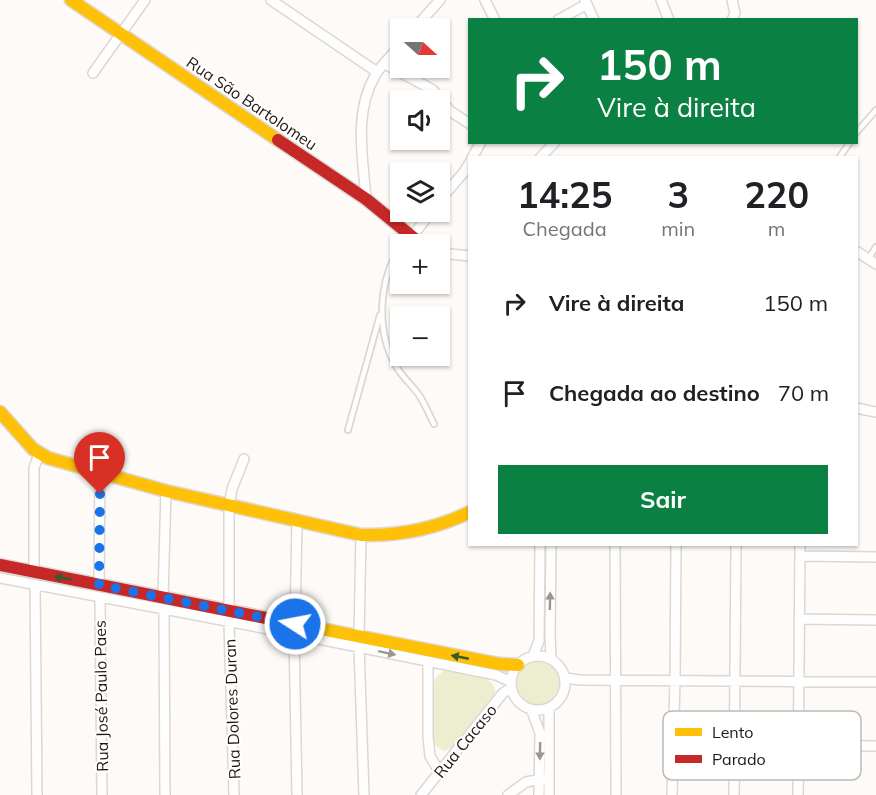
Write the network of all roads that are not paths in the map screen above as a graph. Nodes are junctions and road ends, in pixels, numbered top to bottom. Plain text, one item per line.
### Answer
1 (71, 0) edge
2 (145, 0) edge
3 (270, 0) edge
4 (440, 0) edge
5 (485, 0) edge
6 (661, 0) edge
7 (586, 2) edge
8 (733, 3) edge
9 (424, 18) edge
10 (494, 18) edge
11 (561, 18) edge
12 (593, 18) edge
13 (668, 18) edge
14 (733, 18) edge
15 (120, 34) junction
16 (390, 57) edge
17 (384, 64) junction
18 (376, 72) junction
19 (93, 73) dead end
20 (876, 110) edge
21 (468, 123) edge
22 (858, 131) edge
23 (553, 144) edge
24 (542, 156) edge
25 (468, 165) edge
26 (450, 188) edge
27 (366, 199) junction
28 (403, 234) edge
29 (876, 247) edge
30 (858, 252) edge
31 (450, 253) edge
32 (468, 256) edge
33 (872, 262) edge
34 (390, 270) edge
35 (381, 313) junction
36 (858, 408) edge
37 (0, 412) edge
38 (876, 412) edge
39 (434, 424) dead end
40 (348, 430) dead end
41 (39, 454) junction
42 (244, 459) dead end
43 (100, 472) junction
44 (166, 491) junction
45 (229, 506) junction
46 (468, 513) edge
47 (297, 520) junction
48 (361, 535) junction
49 (540, 546) edge
50 (551, 546) edge
51 (615, 546) edge
52 (676, 546) edge
53 (736, 546) edge
54 (800, 546) edge
55 (800, 556) junction
56 (876, 557) edge
57 (0, 565) edge
58 (34, 572) junction
59 (0, 579) edge
60 (35, 585) junction
61 (99, 591) junction
62 (164, 604) junction
63 (229, 617) junction
64 (799, 619) junction
65 (876, 620) edge
66 (294, 629) junction
67 (359, 642) junction
68 (533, 656) junction
69 (551, 658) junction
70 (428, 662) junction
71 (518, 665) junction
72 (565, 678) junction
73 (614, 680) junction
74 (675, 680) junction
75 (737, 680) junction
76 (799, 681) junction
77 (876, 682) edge
78 (511, 685) junction
79 (549, 708) junction
80 (531, 709) junction
81 (674, 711) edge
82 (736, 711) edge
83 (799, 711) edge
84 (861, 746) edge
85 (876, 746) edge
86 (440, 773) junction
87 (544, 779) junction
88 (672, 780) edge
89 (734, 780) edge
90 (37, 795) edge
91 (102, 795) edge
92 (165, 795) edge
93 (234, 795) edge
94 (297, 795) edge
95 (364, 795) edge
96 (421, 795) edge
97 (508, 795) edge
98 (539, 795) edge
99 (549, 795) edge
100 (616, 795) edge
101 (672, 795) edge
102 (734, 795) edge

1 - 15 street, Rua São Bartolomeu
2 - 15 street
3 - 18 street
4 - 9 street
5 - 10 street
6 - 13 street
7 - 11 street
7 - 12 street
8 - 14 street
15 - 19 street
15 - 27 street, Rua São Bartolomeu
16 - 17 street
17 - 18 street
17 - 21 street
18 - 27 street
20 - 22 lane
23 - 24 street
25 - 26 street
27 - 28 street, Rua São Bartolomeu
29 - 33 lane
30 - 33 street
31 - 32 street
34 - 35 lane
35 - 39 lane
35 - 40 lane
36 - 38 street
37 - 41 street
41 - 43 street
41 - 58 street
42 - 45 street, Rua Dolores Duran
43 - 44 street
43 - 61 street, Rua José Paulo Paes
44 - 45 street
44 - 62 street
45 - 47 street
45 - 63 street, Rua Dolores Duran
46 - 48 street
47 - 48 street
47 - 66 street
48 - 67 street
49 - 68 street
69 -> 50 street
51 - 73 street
52 - 74 street
53 - 75 street
54 - 55 street
55 - 56 street
55 - 64 street
57 - 58 street
61 -> 58 street
59 - 60 street
60 - 61 street
60 - 90 street
61 - 62 street
61 - 91 street, Rua José Paulo Paes
62 - 63 street
62 - 92 street
63 - 66 street
63 - 93 street, Rua Dolores Duran
64 - 65 street
64 - 76 street
66 - 67 street
66 - 94 street
67 -> 70 street
71 -> 67 street
67 - 95 street
68 - 69 street
68 - 71 street
69 - 72 street
70 - 78 street
70 - 86 street
71 - 78 street
72 - 73 street
72 - 79 street
73 - 74 street
73 - 100 street
74 - 75 street
74 - 81 street
75 - 76 street
75 - 82 street
76 - 77 street
76 - 83 street
78 - 80 street
78 - 86 street, Rua Cacaso
79 - 80 street
79 - 87 street
80 -> 87 street
84 - 85 street
86 - 96 street, Rua Cacaso
87 - 97 street
87 - 98 street
87 - 99 street
88 - 101 street
89 - 102 street

